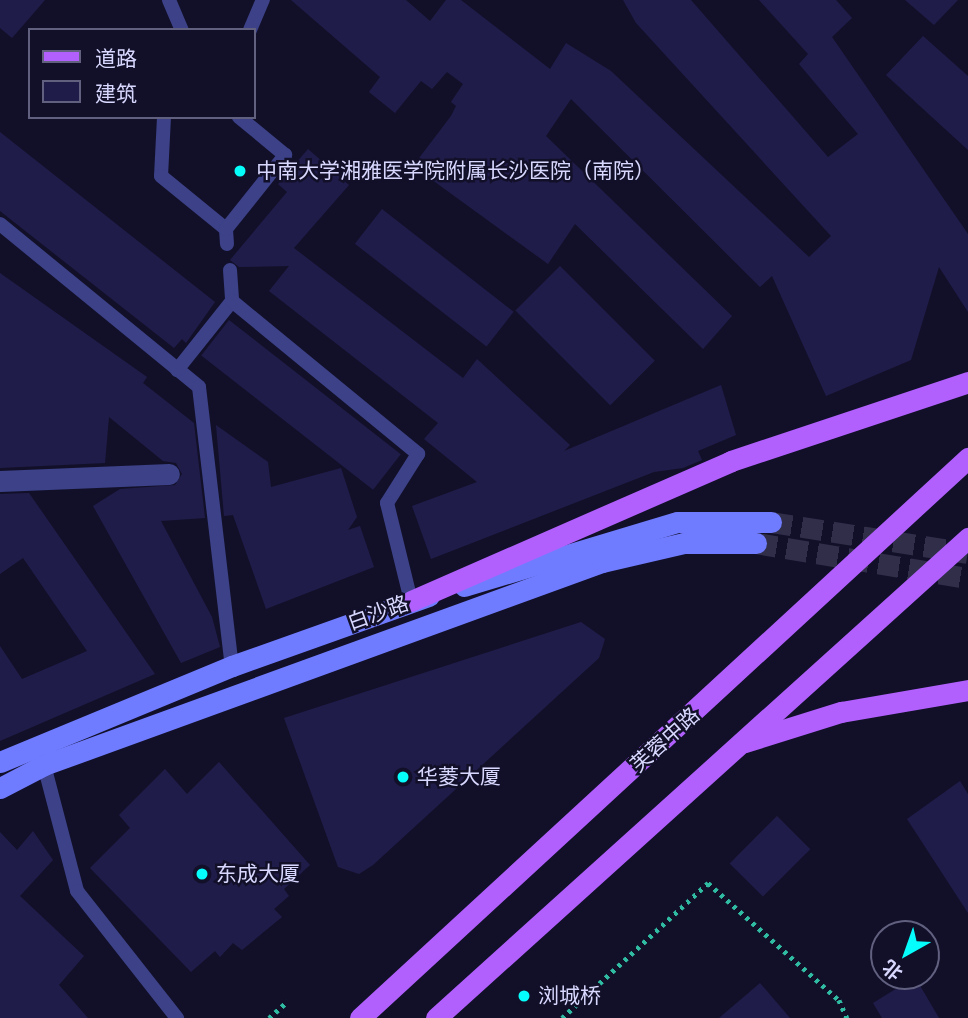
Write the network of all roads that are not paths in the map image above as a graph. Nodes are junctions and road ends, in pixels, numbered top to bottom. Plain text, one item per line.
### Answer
1 (169, 0) edge
2 (263, 0) edge
3 (181, 28) edge
4 (251, 28) edge
5 (164, 119) edge
6 (241, 119) edge
7 (0, 223) edge
8 (230, 271) dead end
9 (232, 302) junction
10 (177, 370) junction
11 (968, 382) edge
12 (968, 458) edge
13 (169, 474) dead end
14 (0, 481) edge
15 (771, 522) tunnel mouth
16 (968, 538) edge
17 (756, 543) tunnel mouth
18 (411, 601) junction
19 (232, 666) junction
20 (968, 690) edge
21 (727, 750) junction
22 (0, 762) edge
23 (44, 765) junction
24 (0, 788) edge
25 (177, 1018) edge
26 (360, 1018) edge
27 (436, 1018) edge

1 - 3 lane
2 - 4 lane
5 - 6 lane
7 - 10 lane
8 - 9 lane
9 - 10 lane
9 - 18 lane
10 - 19 lane
11 - 18 main road
12 - 26 main road, 芙蓉中路
13 - 14 street
15 - 18 street, 白沙路
16 - 21 main road
17 - 23 street, 白沙路
18 - 19 street, 白沙路
19 - 22 street, 白沙路
20 - 21 main road
21 - 27 main road
23 - 24 street, 白沙路
23 - 25 lane

